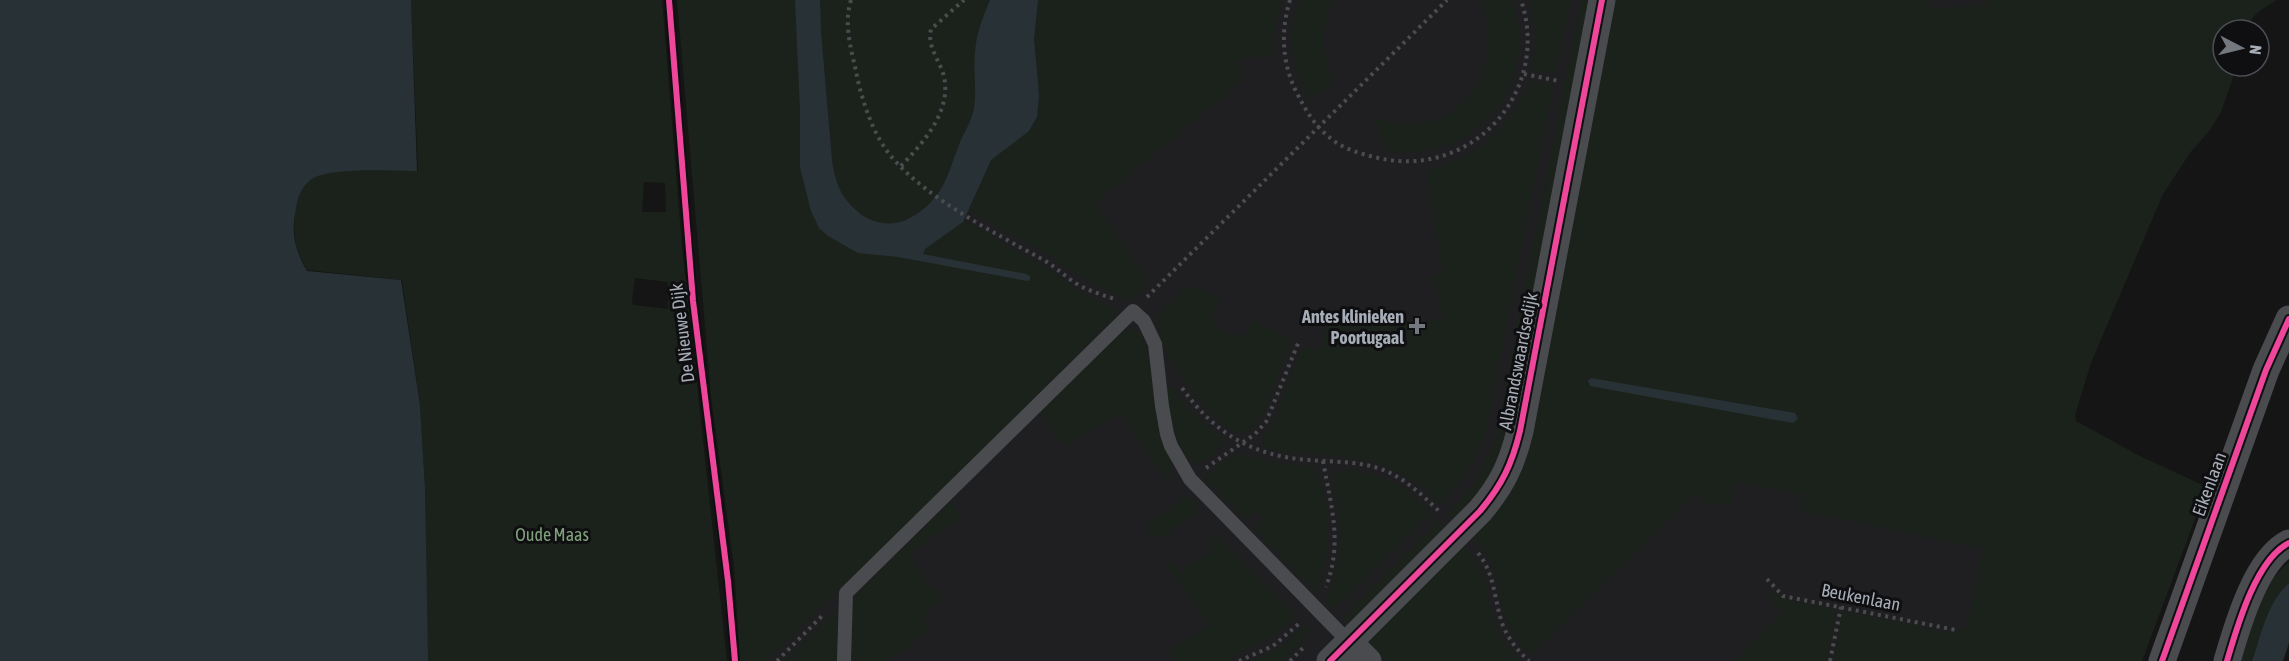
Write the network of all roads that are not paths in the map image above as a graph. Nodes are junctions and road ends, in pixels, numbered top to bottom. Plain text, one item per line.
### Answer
1 (1602, 0) edge
2 (2289, 319) edge
3 (2289, 543) edge
4 (1359, 652) edge
5 (844, 661) edge
6 (1330, 661) edge
7 (2162, 661) edge
8 (2227, 661) edge

1 - 4 street, Albrandswaardsedijk
2 - 7 street, Eikenlaan
3 - 8 street
4 - 5 lane
4 - 6 street, Albrandswaardsedijk

